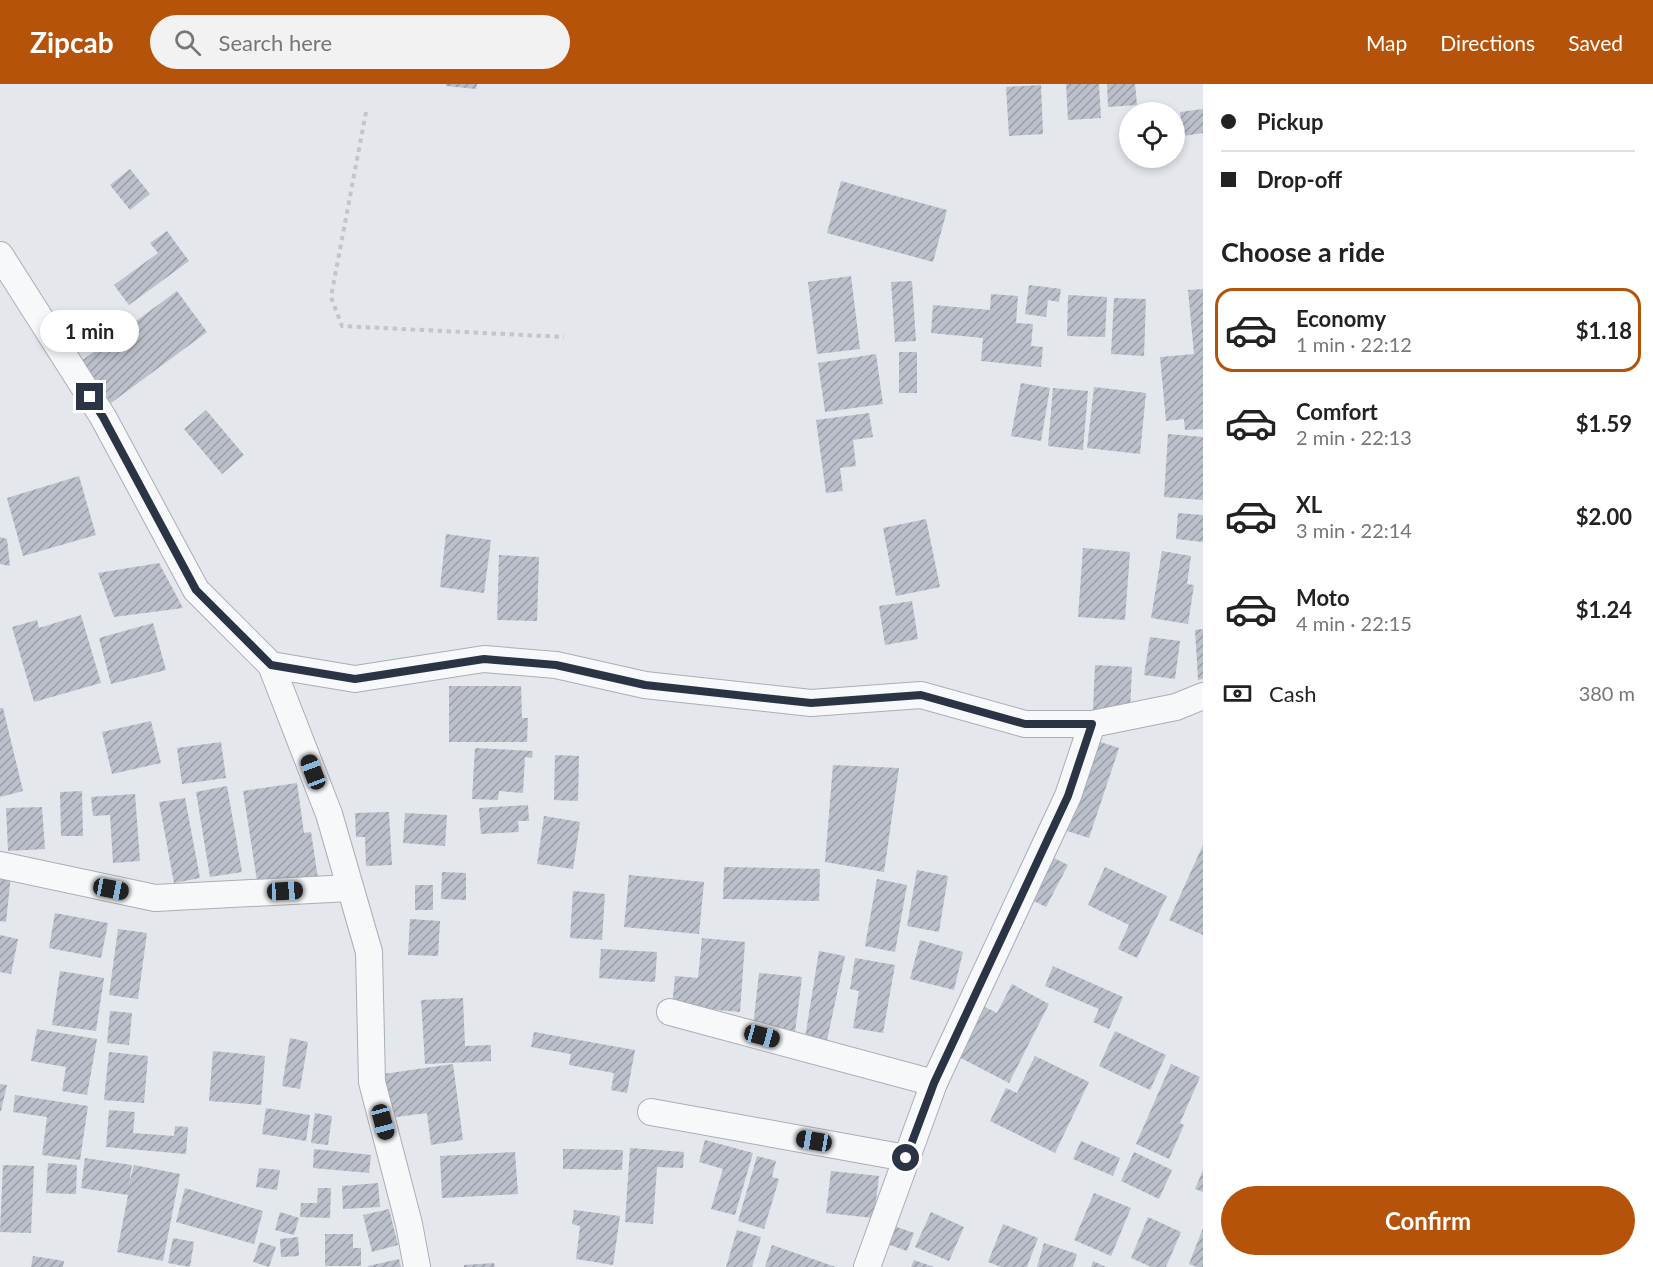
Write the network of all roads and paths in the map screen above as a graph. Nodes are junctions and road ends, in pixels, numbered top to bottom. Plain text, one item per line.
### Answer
1 (366, 112) dead end
2 (0, 255) edge
3 (564, 337) dead end
4 (271, 665) junction
5 (1203, 696) edge
6 (1092, 724) junction
7 (0, 866) edge
8 (350, 888) junction
9 (670, 1012) dead end
10 (934, 1083) junction
11 (651, 1112) dead end
12 (906, 1158) junction
13 (417, 1267) edge
14 (867, 1267) edge

1 - 3 path
2 - 4 street
4 - 6 street
4 - 8 street
5 - 6 street
6 - 10 street
7 - 8 street
8 - 13 street
9 - 10 street
10 - 12 street
11 - 12 street
12 - 14 street

